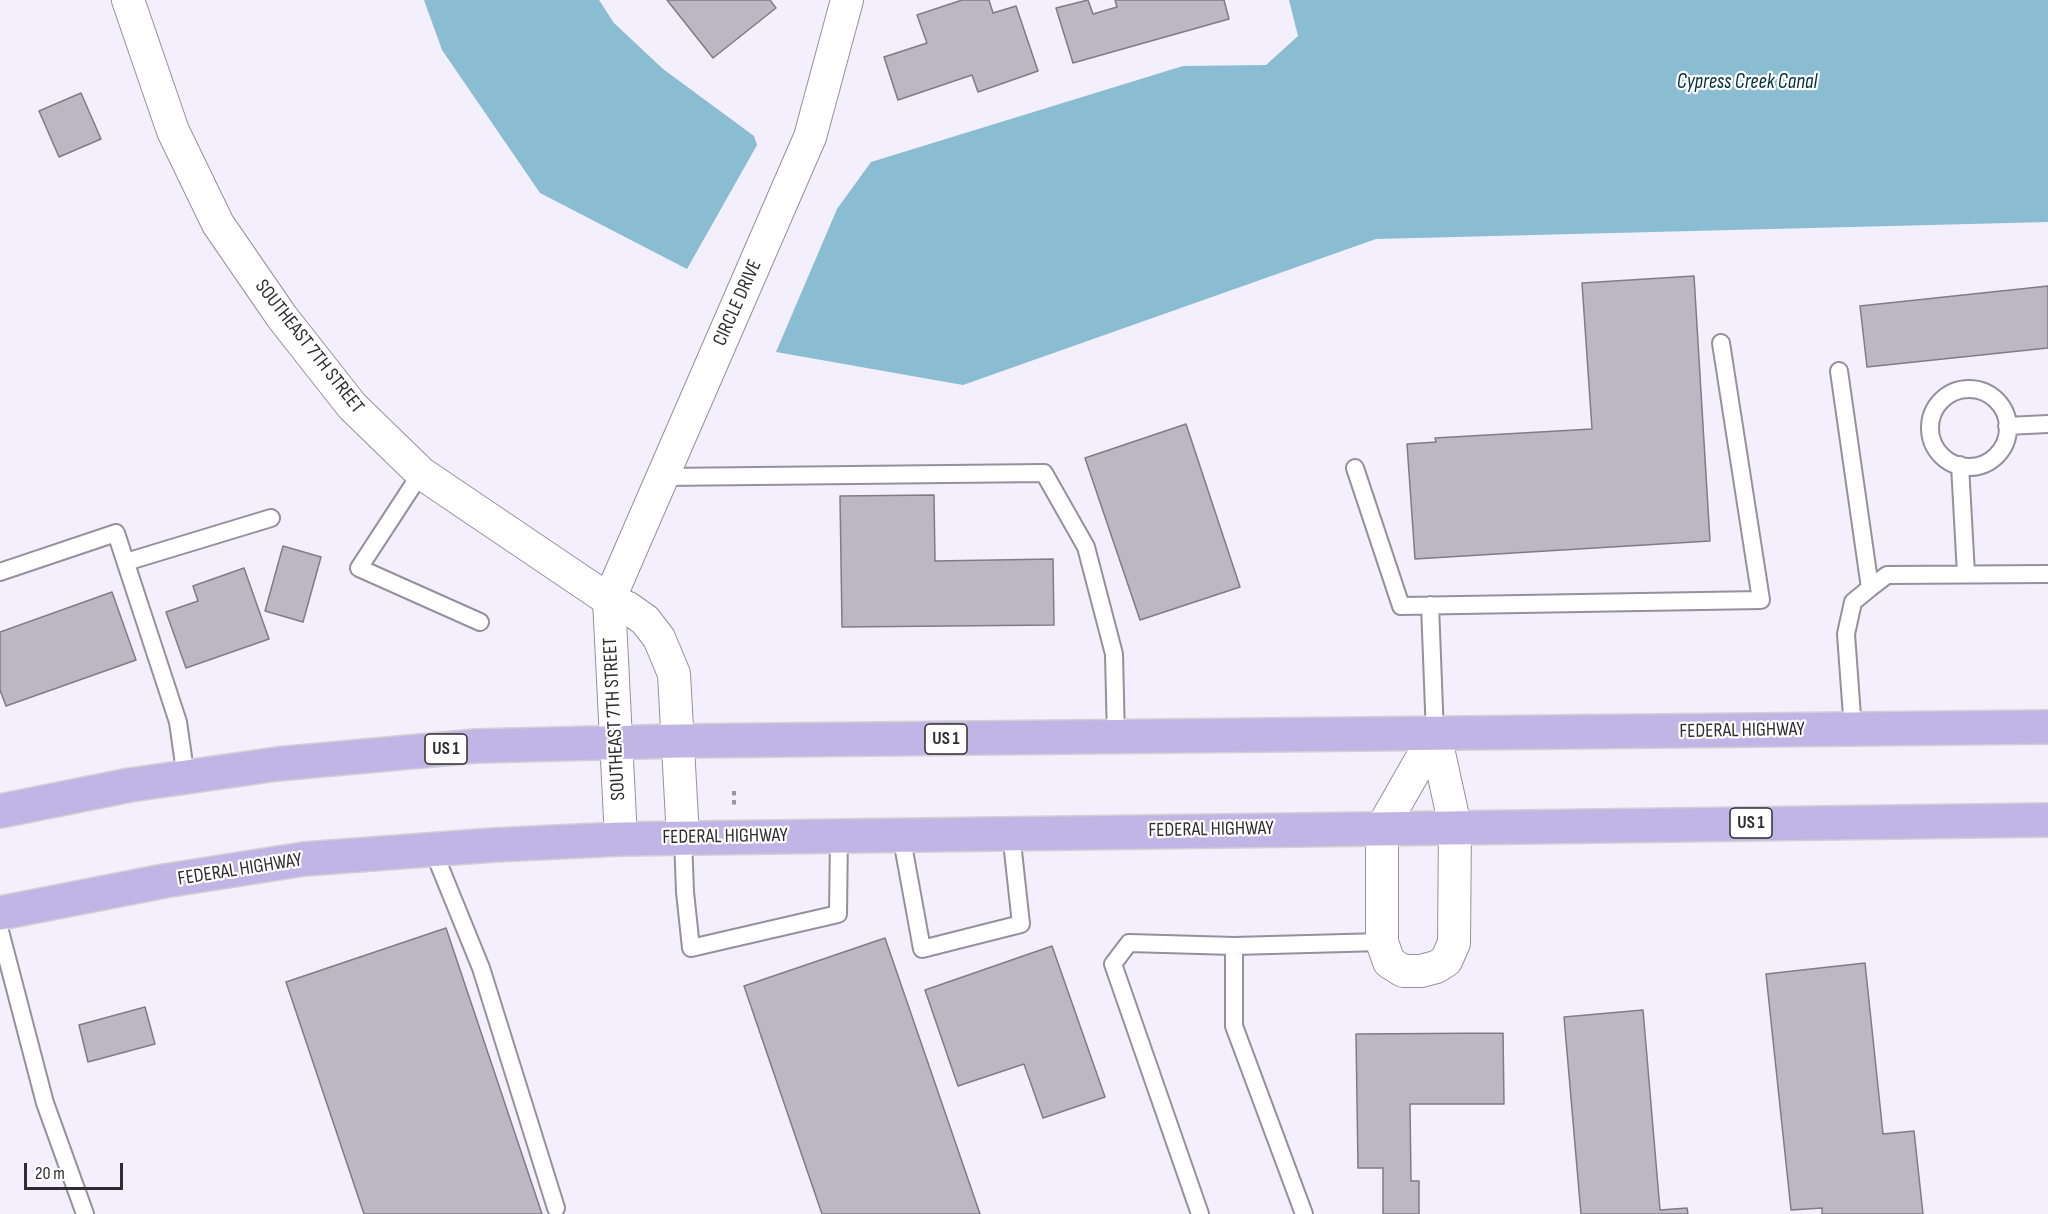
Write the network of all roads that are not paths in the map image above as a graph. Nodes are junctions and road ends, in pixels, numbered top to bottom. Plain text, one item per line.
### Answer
1 (128, 0) edge
2 (847, 0) edge
3 (1721, 343) dead end
4 (1839, 371) dead end
5 (2048, 424) edge
6 (2007, 426) junction
7 (1960, 465) junction
8 (1354, 468) dead end
9 (421, 473) junction
10 (662, 477) junction
11 (271, 518) dead end
12 (126, 562) junction
13 (0, 572) edge
14 (1966, 574) junction
15 (2048, 574) edge
16 (1870, 588) junction
17 (609, 600) junction
18 (1430, 605) junction
19 (480, 622) dead end
20 (2048, 728) edge
21 (1853, 730) junction
22 (1435, 735) junction
23 (1116, 739) junction
24 (680, 741) junction
25 (615, 743) junction
26 (186, 778) junction
27 (0, 811) edge
28 (2048, 820) edge
29 (1455, 826) junction
30 (1382, 828) junction
31 (1011, 833) junction
32 (901, 834) junction
33 (838, 835) junction
34 (683, 837) junction
35 (621, 839) junction
36 (433, 850) junction
37 (0, 913) edge
38 (0, 931) edge
39 (1382, 942) junction
40 (1234, 946) junction
41 (556, 1208) dead end
42 (85, 1214) edge
43 (1200, 1214) edge
44 (1304, 1214) edge

1 - 9 street, SOUTHEAST 7TH STREET
2 - 10 street, CIRCLE DRIVE
3 - 18 lane
4 - 16 lane
5 - 6 lane
6 - 7 lane
6 - 7 lane
7 - 14 lane
8 - 18 lane
9 - 17 street, SOUTHEAST 7TH STREET
9 - 19 lane
10 - 17 street, CIRCLE DRIVE
10 - 23 lane
11 - 12 lane
12 - 13 lane
12 - 26 lane
14 - 15 lane
14 - 16 lane
16 - 21 lane
17 - 24 street, SOUTHEAST 7TH STREET
17 - 25 street, SOUTHEAST 7TH STREET
18 - 22 lane
20 - 21 main road, FEDERAL HIGHWAY / US 1
21 - 22 main road, FEDERAL HIGHWAY / US 1
22 - 23 main road, FEDERAL HIGHWAY / US 1
22 - 29 street
22 - 30 street
23 - 24 main road, FEDERAL HIGHWAY / US 1
24 - 25 main road, FEDERAL HIGHWAY / US 1
24 - 34 street, SOUTHEAST 7TH STREET
25 - 26 main road, FEDERAL HIGHWAY / US 1
25 - 35 street, SOUTHEAST 7TH STREET
26 - 27 main road, FEDERAL HIGHWAY / US 1
28 - 29 main road, FEDERAL HIGHWAY / US 1
29 - 30 main road, FEDERAL HIGHWAY / US 1
29 - 39 street
30 - 31 main road, FEDERAL HIGHWAY / US 1
30 - 39 street
31 - 32 main road, FEDERAL HIGHWAY / US 1
31 - 32 lane
32 - 33 main road, FEDERAL HIGHWAY / US 1
33 - 34 main road, FEDERAL HIGHWAY / US 1
33 - 34 lane
34 - 35 main road, FEDERAL HIGHWAY / US 1
35 - 36 main road, FEDERAL HIGHWAY / US 1
36 - 37 main road, FEDERAL HIGHWAY / US 1
36 - 41 lane
38 - 42 lane
39 - 40 lane
40 - 43 lane
40 - 44 lane

